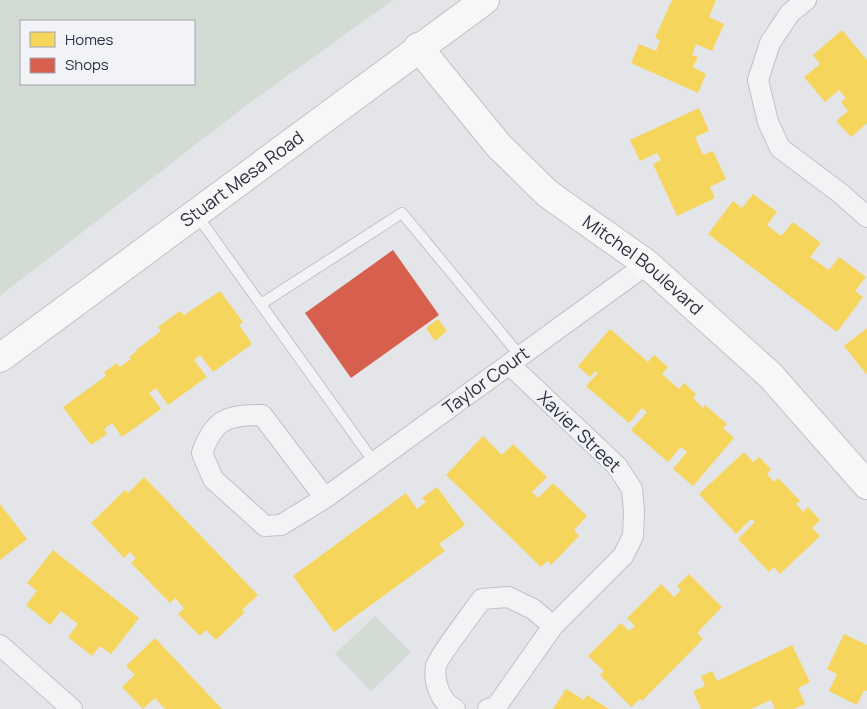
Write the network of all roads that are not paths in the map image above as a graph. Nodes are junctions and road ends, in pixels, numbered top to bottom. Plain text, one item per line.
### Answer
1 (484, 0) edge
2 (806, 0) edge
3 (418, 47) junction
4 (196, 213) junction
5 (867, 217) edge
6 (647, 264) junction
7 (261, 304) junction
8 (0, 358) edge
9 (515, 361) junction
10 (374, 462) junction
11 (867, 484) edge
12 (324, 498) junction
13 (553, 626) junction
14 (0, 645) edge
15 (72, 709) edge
16 (455, 709) edge
17 (488, 709) edge

1 - 3 street, Stuart Mesa Road
2 - 5 street
3 - 4 street, Stuart Mesa Road
3 - 6 street, Mitchel Boulevard
4 - 7 lane
4 - 8 street, Stuart Mesa Road
6 - 9 street, Taylor Court
6 - 11 street, Mitchel Boulevard
7 - 9 lane
7 - 10 lane
9 - 10 street, Taylor Court
9 - 13 street, Xavier Street
10 - 12 street, Taylor Court
12 - 12 street, Taylor Court
13 - 16 street
13 - 17 street, Xavier Street
14 - 15 street

